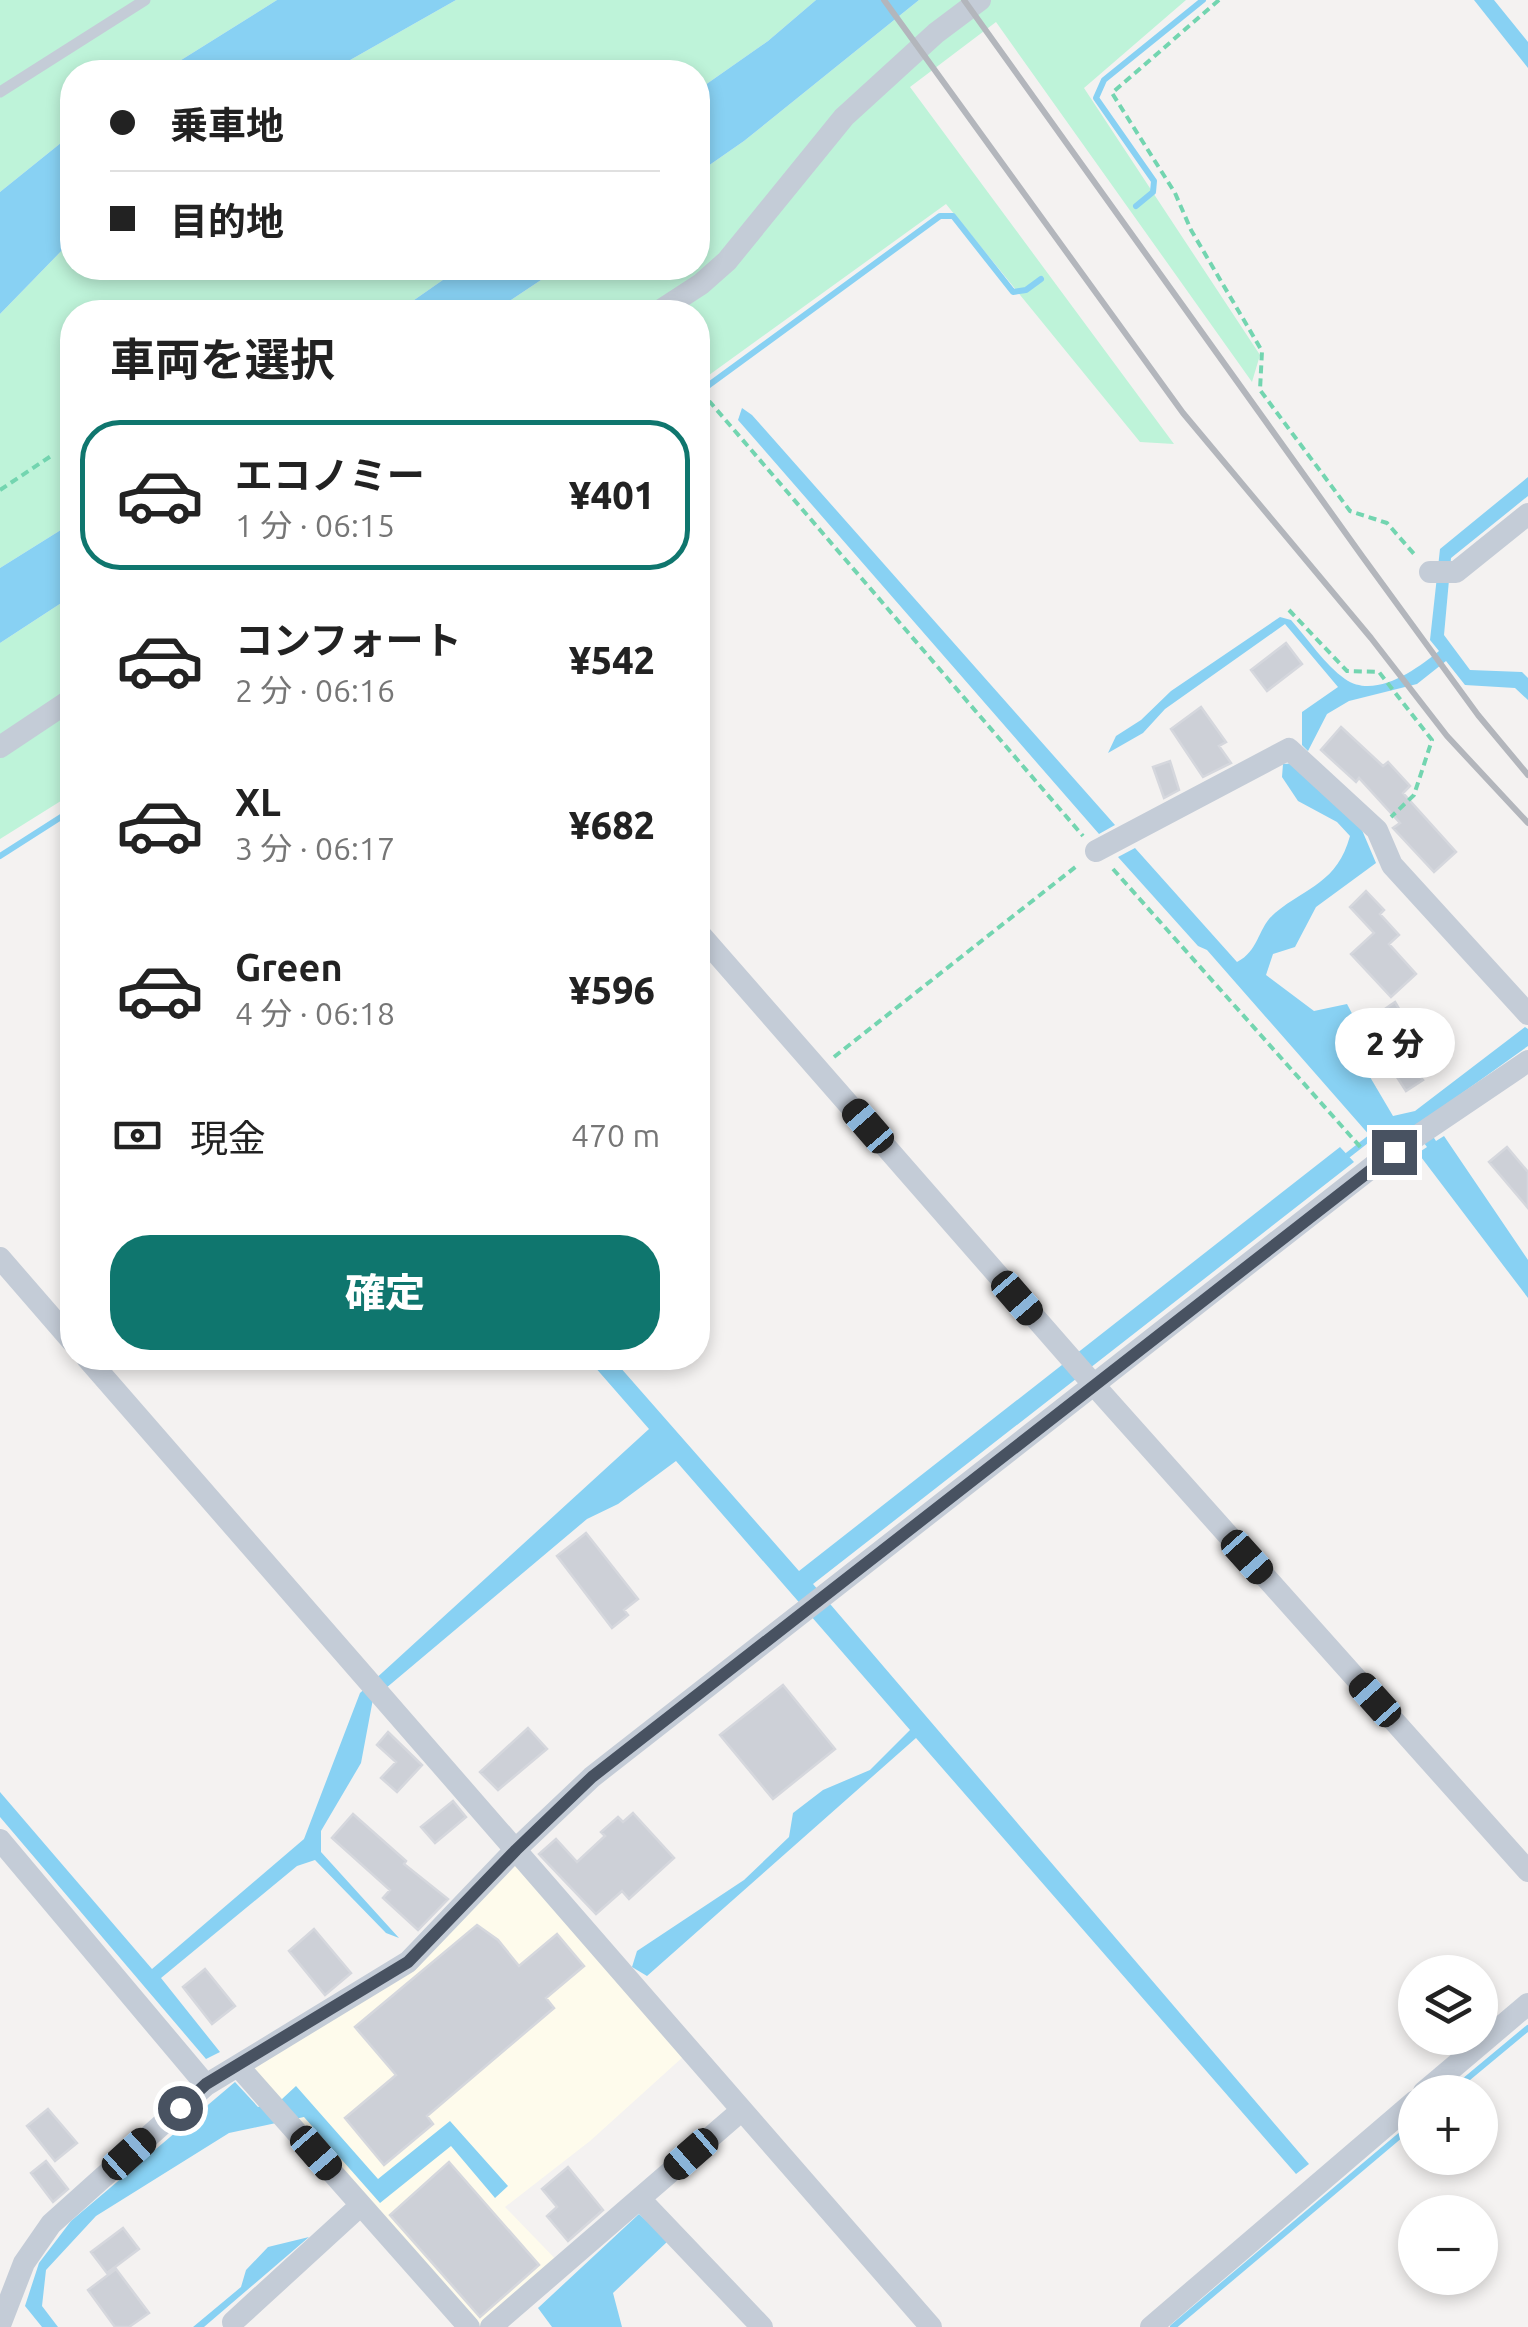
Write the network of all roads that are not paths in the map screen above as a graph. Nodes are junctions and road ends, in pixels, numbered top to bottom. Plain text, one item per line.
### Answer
1 (145, 0) edge
2 (980, 0) edge
3 (0, 92) edge
4 (710, 276) edge
5 (706, 280) edge
6 (676, 300) edge
7 (1528, 514) edge
8 (1430, 572) road end
9 (60, 708) edge
10 (0, 747) edge
11 (1109, 844) road end
12 (710, 946) edge
13 (1528, 1014) edge
14 (1528, 1061) edge
15 (0, 1258) edge
16 (60, 1327) edge
17 (97, 1370) edge
18 (1090, 1381) junction
19 (0, 1840) edge
20 (516, 1850) junction
21 (1528, 1871) edge
22 (1528, 2004) edge
23 (238, 2066) junction
24 (1444, 2075) edge
25 (206, 2084) junction
26 (742, 2110) junction
27 (1398, 2115) edge
28 (640, 2199) junction
29 (362, 2205) junction
30 (462, 2319) edge
31 (233, 2322) dead end
32 (0, 2325) edge
33 (436, 2327) edge
34 (491, 2327) edge
35 (762, 2327) edge
36 (930, 2327) edge
37 (1151, 2327) edge

1 - 3 lane
2 - 4 street
5 - 6 street
7 - 8 street
9 - 10 street
11 - 13 street
12 - 18 street
14 - 18 street
15 - 16 street
17 - 20 street
18 - 20 street
18 - 21 street
19 - 25 street
20 - 23 street
20 - 26 street
22 - 24 street
23 - 25 street
23 - 29 street
25 - 32 street
26 - 28 street
26 - 36 street
27 - 37 street
28 - 34 street
28 - 35 street
29 - 30 street
29 - 31 street
30 - 33 street

